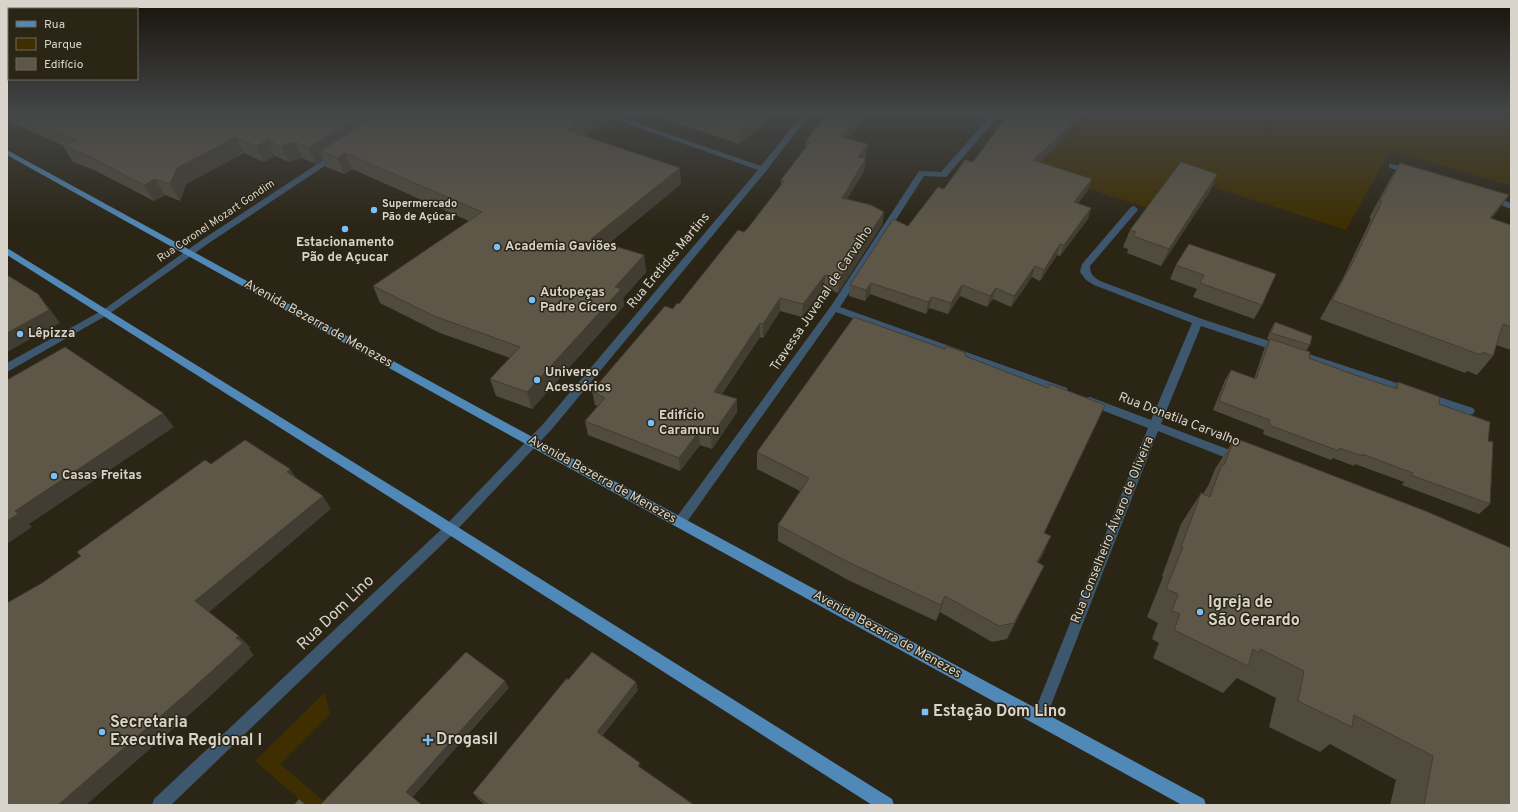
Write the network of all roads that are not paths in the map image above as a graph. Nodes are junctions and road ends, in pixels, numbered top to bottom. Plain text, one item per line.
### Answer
1 (711, 151) edge
2 (777, 151) edge
3 (964, 151) edge
4 (7, 152) edge
5 (343, 152) edge
6 (1392, 166) dead end
7 (763, 169) junction
8 (1419, 174) edge
9 (1477, 192) edge
10 (1511, 206) edge
11 (1134, 209) dead end
12 (7, 251) edge
13 (190, 252) junction
14 (834, 308) junction
15 (106, 312) junction
16 (1198, 320) junction
17 (7, 368) edge
18 (1469, 411) dead end
19 (1155, 425) junction
20 (533, 442) junction
21 (1248, 461) edge
22 (680, 522) junction
23 (450, 529) junction
24 (1039, 718) junction
25 (160, 805) edge
26 (886, 805) edge
27 (1198, 805) edge

1 - 7 street
2 - 7 street, Rua Eretides Martins
3 - 14 street, Travessa Juvenal de Carvalho
4 - 13 main road, Avenida Bezerra de Menezes
5 - 13 street, Rua Coronel Mozart Gondim
6 - 8 street
7 - 20 street, Rua Eretides Martins
9 - 10 street
11 - 16 street
12 - 15 main road
13 - 15 street, Rua Coronel Mozart Gondim
13 - 20 main road, Avenida Bezerra de Menezes
14 - 19 street, Rua Donatila Carvalho
14 - 22 street, Travessa Juvenal de Carvalho
15 - 17 street, Rua Coronel Mozart Gondim
15 - 23 main road
16 - 18 street
16 - 19 street, Rua Conselheiro Álvaro de Oliveira
19 - 21 street, Rua Donatila Carvalho
19 - 24 street, Rua Conselheiro Álvaro de Oliveira
20 - 22 main road, Avenida Bezerra de Menezes
20 - 23 street, Rua Dom Lino
22 - 24 main road, Avenida Bezerra de Menezes
23 - 25 street, Rua Dom Lino
23 - 26 main road
24 - 27 main road, Avenida Bezerra de Menezes

